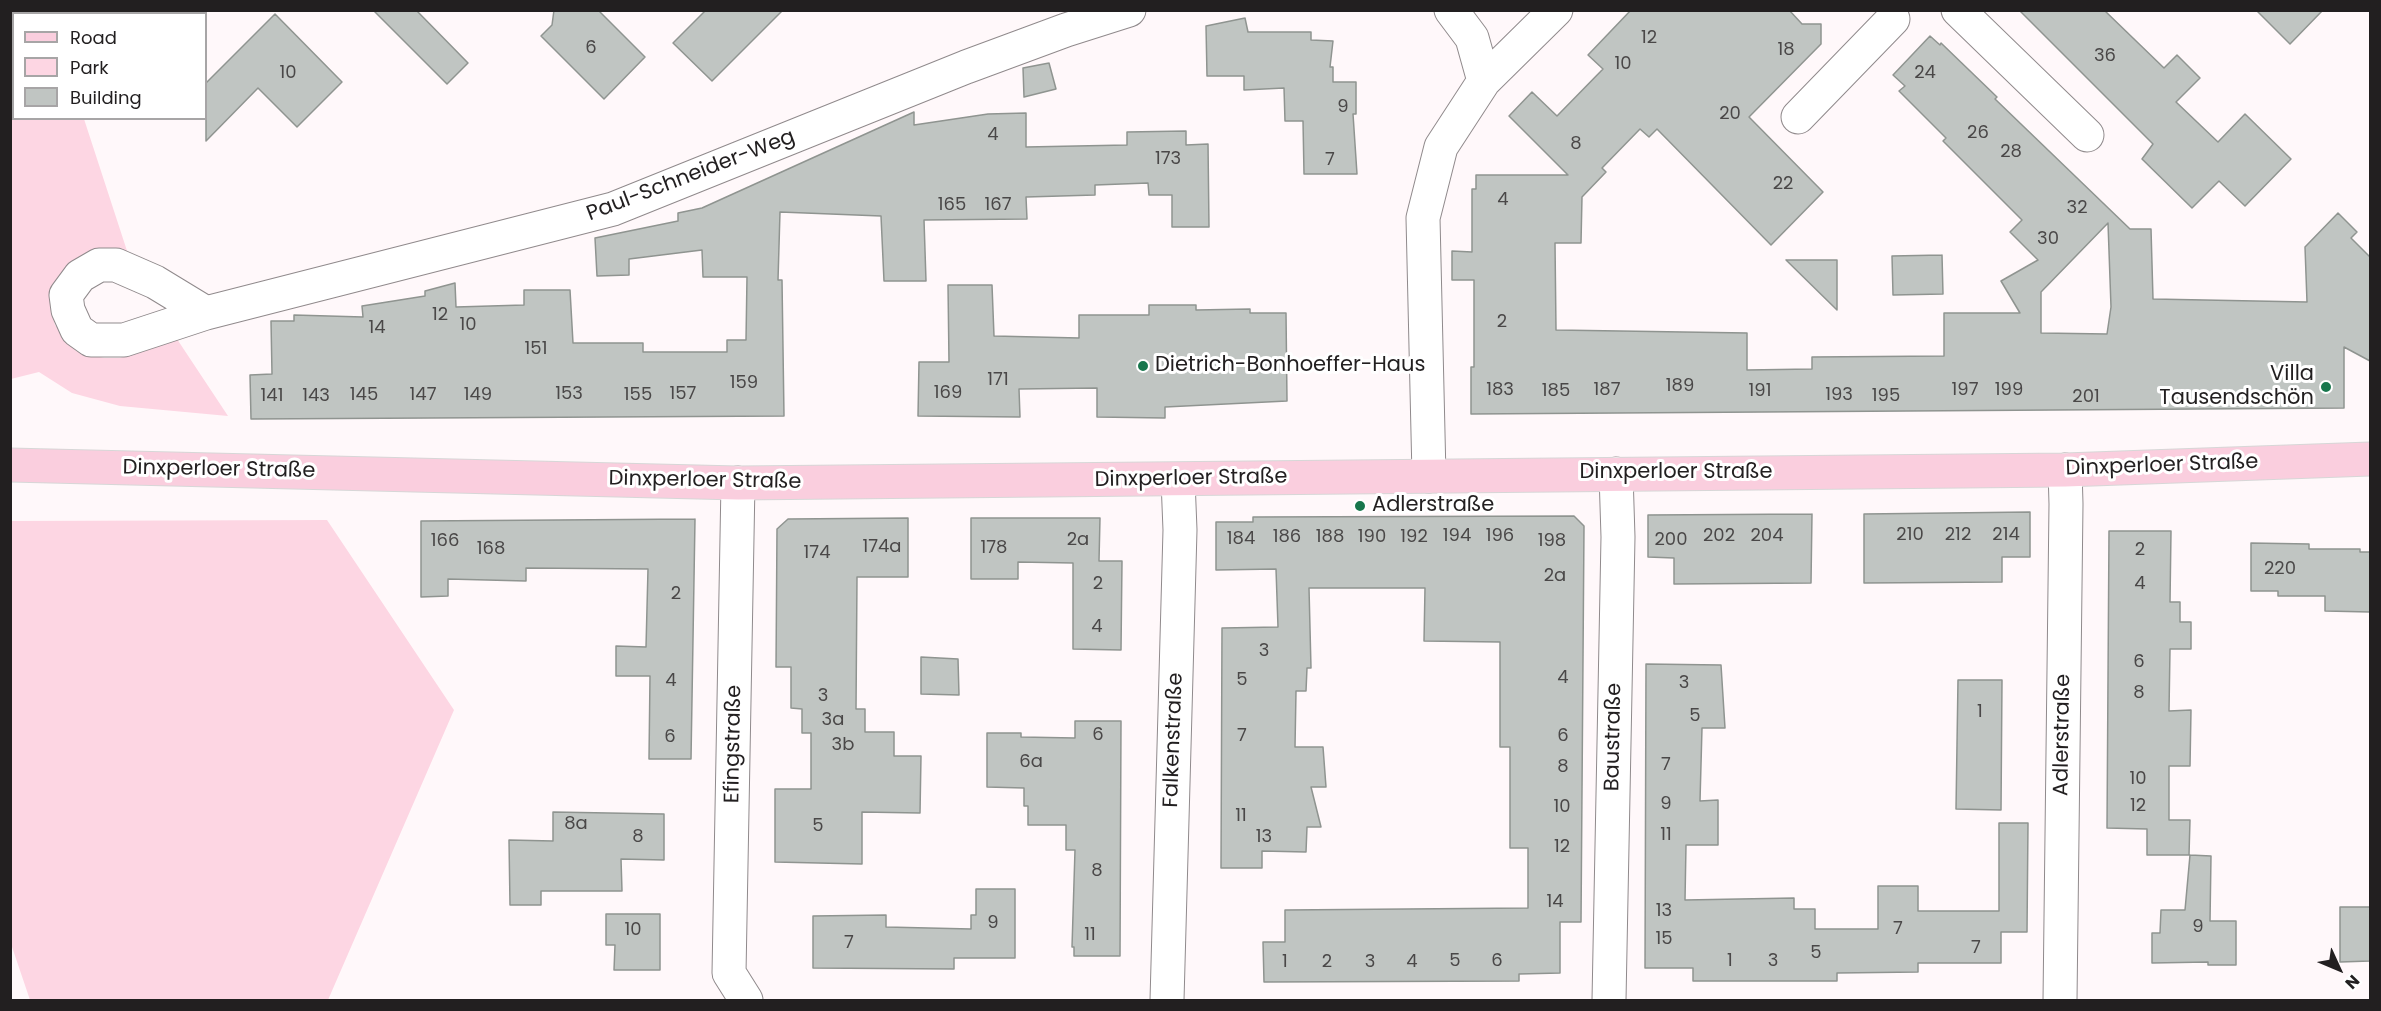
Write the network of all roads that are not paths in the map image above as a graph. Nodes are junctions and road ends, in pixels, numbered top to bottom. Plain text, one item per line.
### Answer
1 (1129, 10) edge
2 (1451, 10) edge
3 (1556, 10) edge
4 (1958, 10) edge
5 (1893, 13) edge
6 (1484, 81) junction
7 (1798, 117) dead end
8 (2087, 135) dead end
9 (206, 313) dead end
10 (2370, 459) edge
11 (10, 465) edge
12 (2065, 470) junction
13 (1616, 474) junction
14 (1429, 476) junction
15 (1178, 480) junction
16 (738, 483) junction
17 (746, 1000) edge
18 (1167, 1000) edge
19 (1609, 1000) edge
20 (2060, 1000) edge

1 - 9 street, Paul-Schneider-Weg
2 - 6 street
3 - 6 street
4 - 8 street
5 - 7 street
6 - 14 street
10 - 12 main road, Dinxperloer Straße
11 - 16 main road, Dinxperloer Straße
12 - 13 main road, Dinxperloer Straße
12 - 20 street, Adlerstraße
13 - 14 main road, Dinxperloer Straße
13 - 19 street, Baustraße
14 - 15 main road, Dinxperloer Straße
15 - 16 main road, Dinxperloer Straße
15 - 18 street, Falkenstraße
16 - 17 street, Efingstraße

